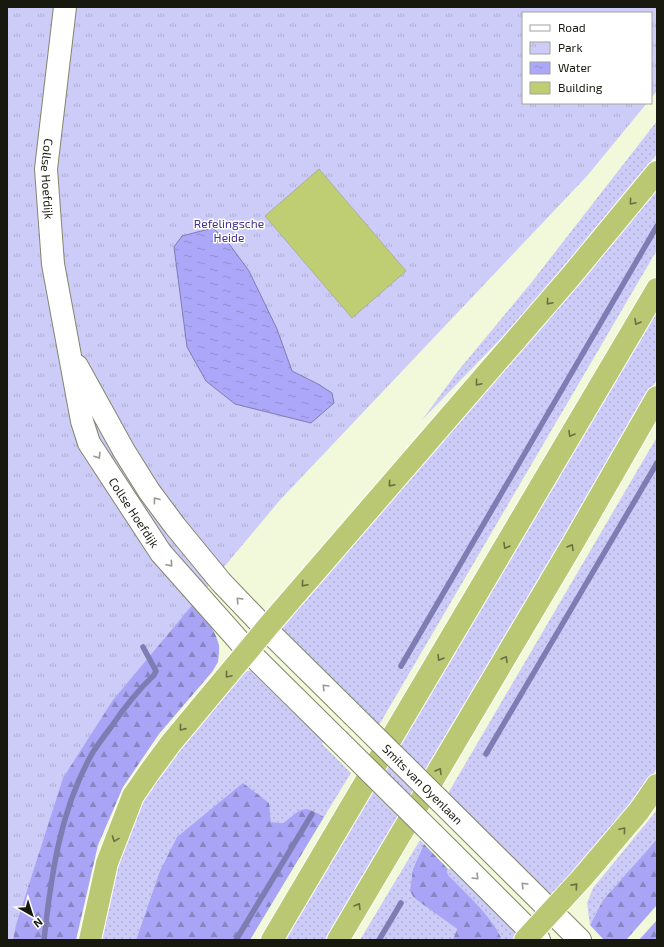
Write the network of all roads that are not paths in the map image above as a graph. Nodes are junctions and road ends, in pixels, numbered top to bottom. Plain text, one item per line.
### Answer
1 (65, 7) edge
2 (657, 172) edge
3 (657, 288) edge
4 (68, 350) junction
5 (657, 397) edge
6 (266, 629) junction
7 (248, 650) junction
8 (657, 784) edge
9 (552, 912) junction
10 (532, 938) edge
11 (90, 940) edge
12 (272, 940) edge
13 (338, 940) edge
14 (580, 940) edge

1 - 4 main road, Collse Hoefdijk
2 -> 6 highway
3 -> 12 highway
6 -> 4 main road, Collse Hoefdijk
4 -> 7 main road, Collse Hoefdijk
13 -> 5 highway
6 - 7 highway
9 -> 6 main road, Smits van Oyenlaan, bridge
7 -> 10 main road, bridge
7 -> 11 highway
9 -> 8 highway
9 - 10 highway
9 - 14 main road, Smits van Oyenlaan

